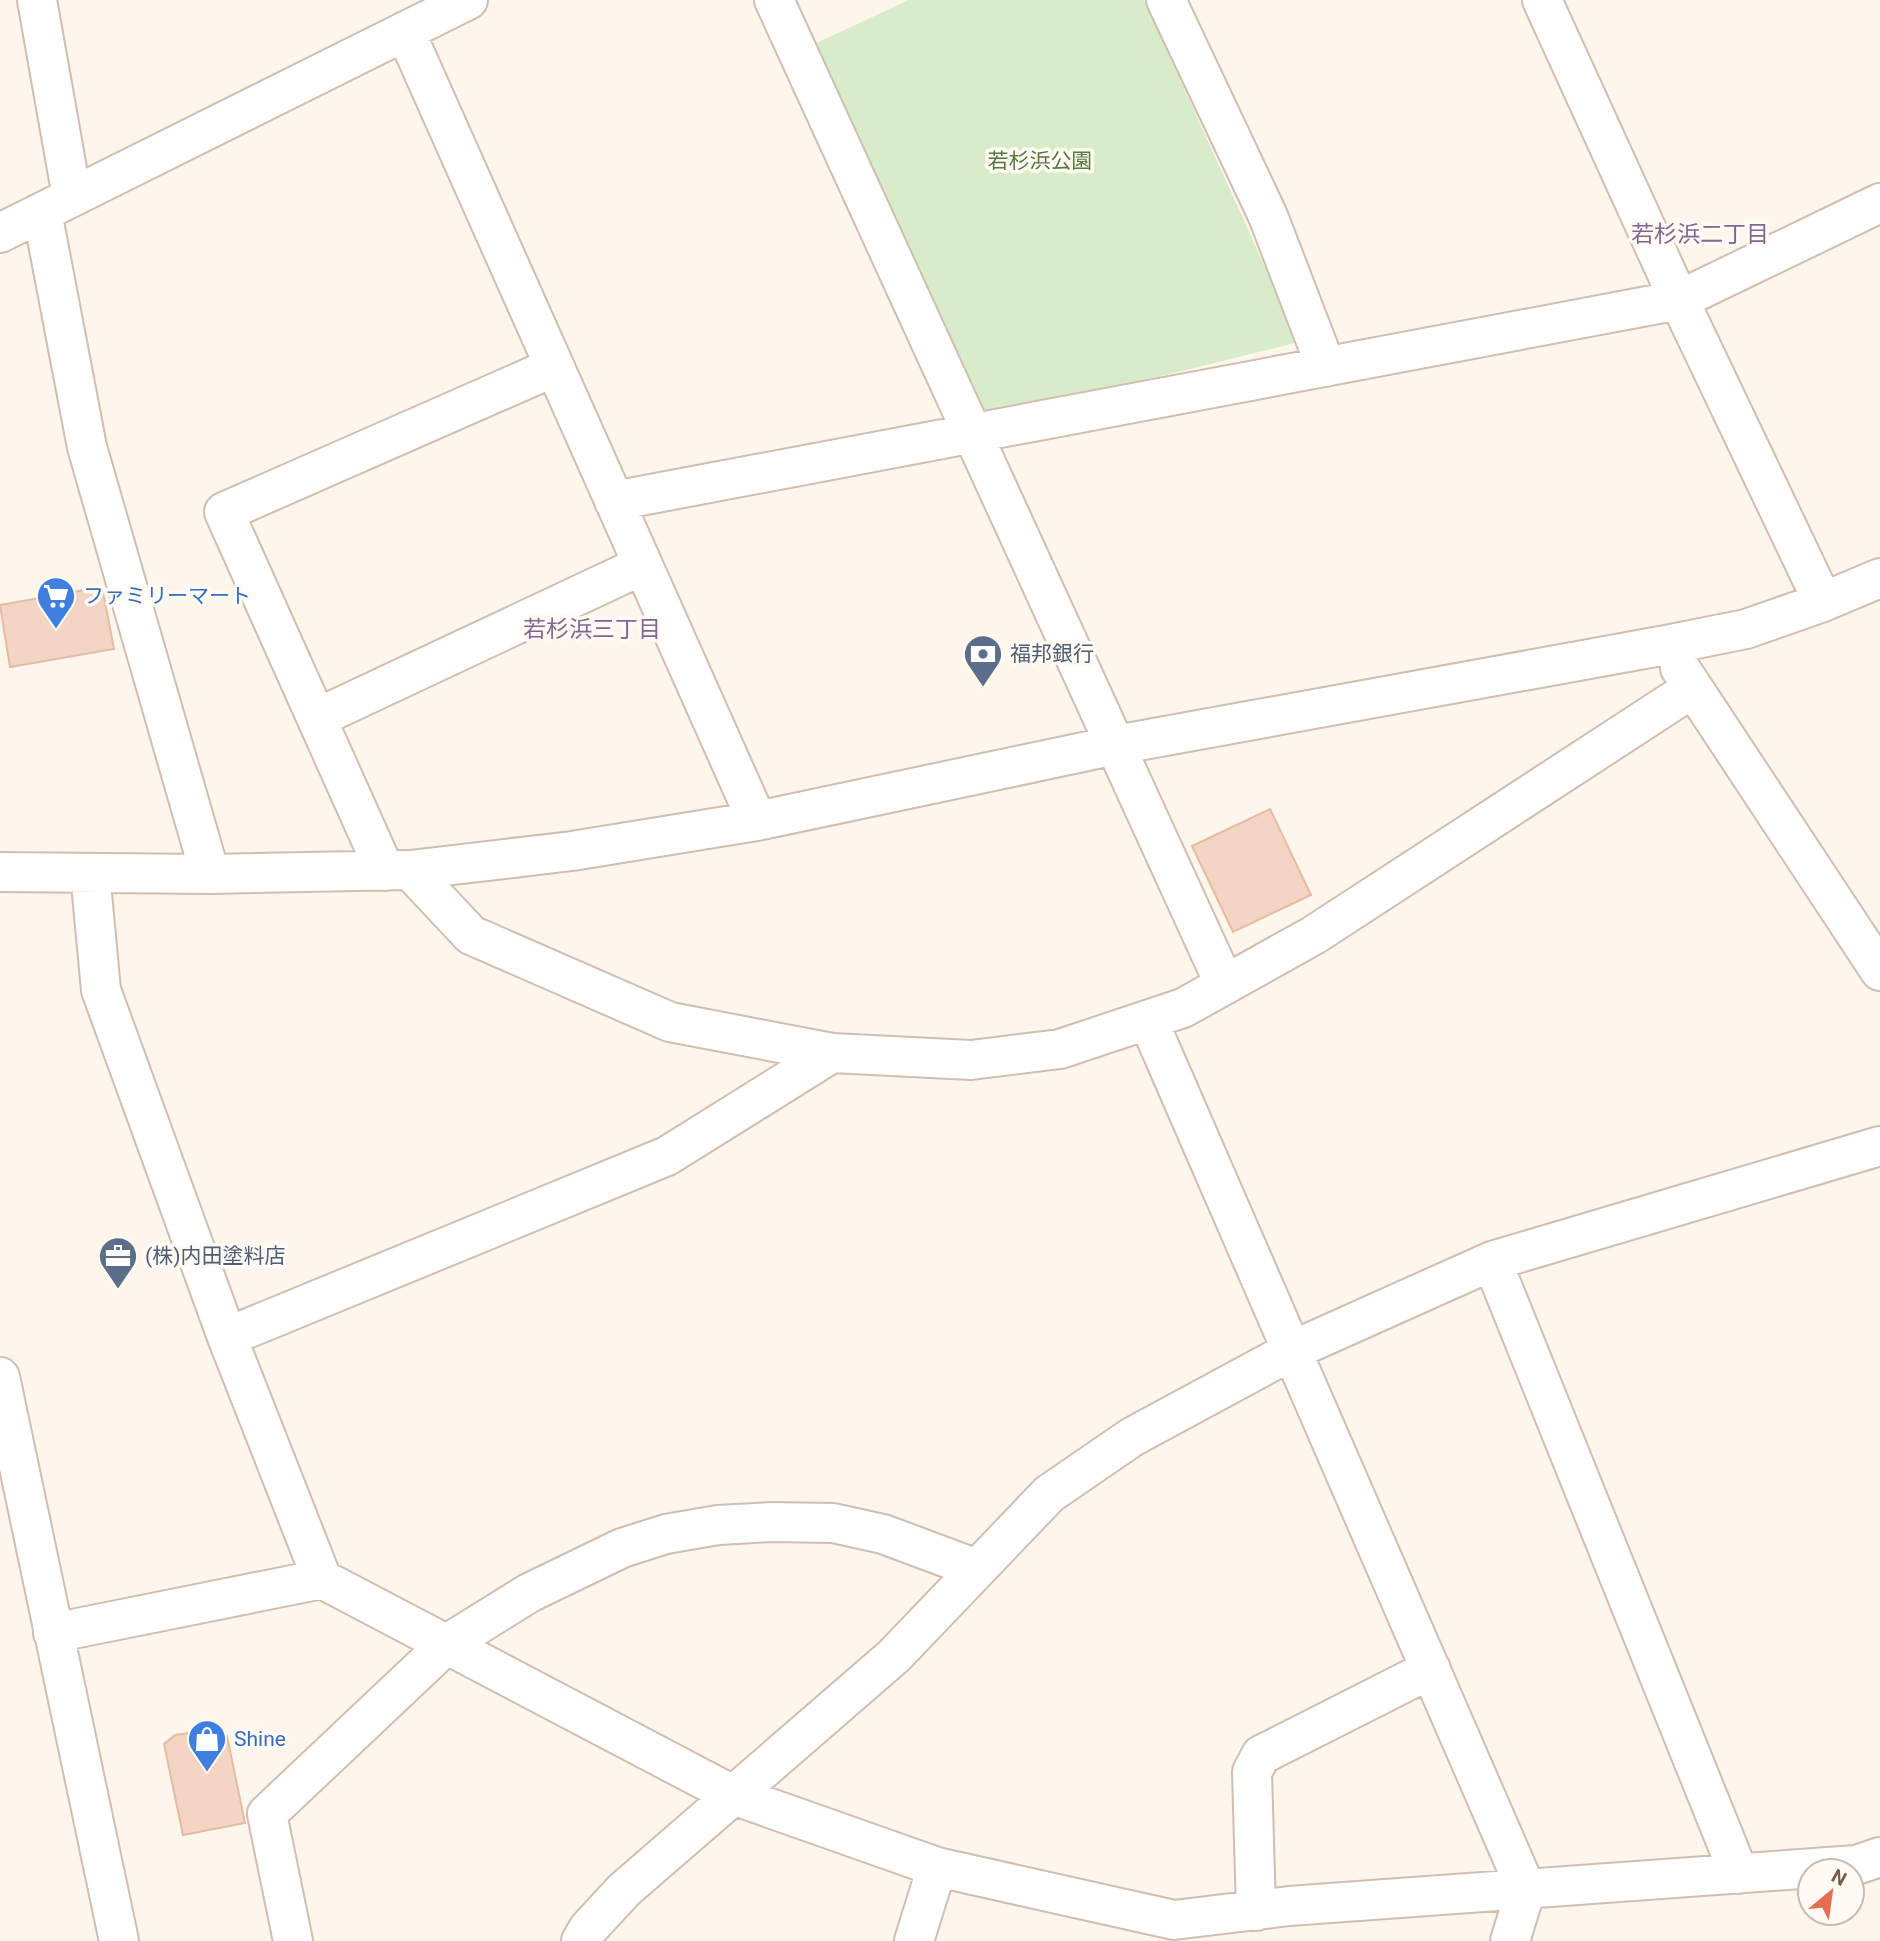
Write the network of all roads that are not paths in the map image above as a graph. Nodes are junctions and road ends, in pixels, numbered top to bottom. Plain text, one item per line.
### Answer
1 (37, 0) edge
2 (468, 0) edge
3 (774, 0) edge
4 (1166, 0) edge
5 (1542, 0) edge
6 (405, 31) junction
7 (1880, 203) edge
8 (57, 204) junction
9 (0, 233) edge
10 (1679, 300) junction
11 (554, 367) junction
12 (1326, 367) junction
13 (973, 434) junction
14 (614, 501) junction
15 (643, 565) junction
16 (1880, 578) edge
17 (1823, 602) junction
18 (1666, 645) junction
19 (1693, 688) junction
20 (317, 718) junction
21 (1116, 746) junction
22 (757, 821) junction
23 (397, 870) junction
24 (0, 872) edge
25 (90, 873) junction
26 (210, 874) junction
27 (1880, 971) edge
28 (1225, 985) junction
29 (1148, 1020) junction
30 (832, 1053) junction
31 (1880, 1146) edge
32 (1492, 1261) junction
33 (227, 1337) junction
34 (1291, 1351) junction
35 (0, 1377) edge
36 (5, 1430) edge
37 (977, 1569) junction
38 (322, 1579) junction
39 (53, 1633) junction
40 (447, 1644) junction
41 (1431, 1669) junction
42 (733, 1795) junction
43 (1880, 1857) edge
44 (937, 1867) junction
45 (1740, 1874) junction
46 (1526, 1889) junction
47 (1256, 1911) junction
48 (119, 1941) edge
49 (293, 1941) edge
50 (581, 1941) edge
51 (914, 1941) edge
52 (1510, 1941) edge

1 - 8 street
2 - 6 street
3 - 13 street
4 - 12 street
5 - 10 street
6 - 8 street
6 - 11 street
7 - 10 street
8 - 9 street
8 - 26 street
10 - 12 street
10 - 17 street
11 - 14 street
11 - 20 street
12 - 13 street
13 - 14 street
13 - 21 street
14 - 15 street
15 - 20 street
15 - 22 street
16 - 17 street
17 - 18 street
18 - 19 street
18 - 21 street
19 - 27 street
19 - 28 street
20 - 23 street
21 - 22 street
21 - 28 street
22 - 23 street
23 - 26 street
23 - 30 street
24 - 25 street
25 - 26 street
25 - 33 street
28 - 29 street
29 - 30 street
29 - 34 street
30 - 33 street
31 - 32 street
32 - 34 street
32 - 45 street
33 - 38 street
34 - 37 street
34 - 41 street
35 - 36 street
36 - 39 street
37 - 40 street
37 - 42 street
38 - 39 street
38 - 40 street
39 - 48 street
40 - 42 street
40 - 49 street
41 - 46 street
41 - 47 street
42 - 44 street
42 - 50 street
43 - 45 street
44 - 47 street
44 - 51 street
45 - 46 street
46 - 47 street
46 - 52 street

